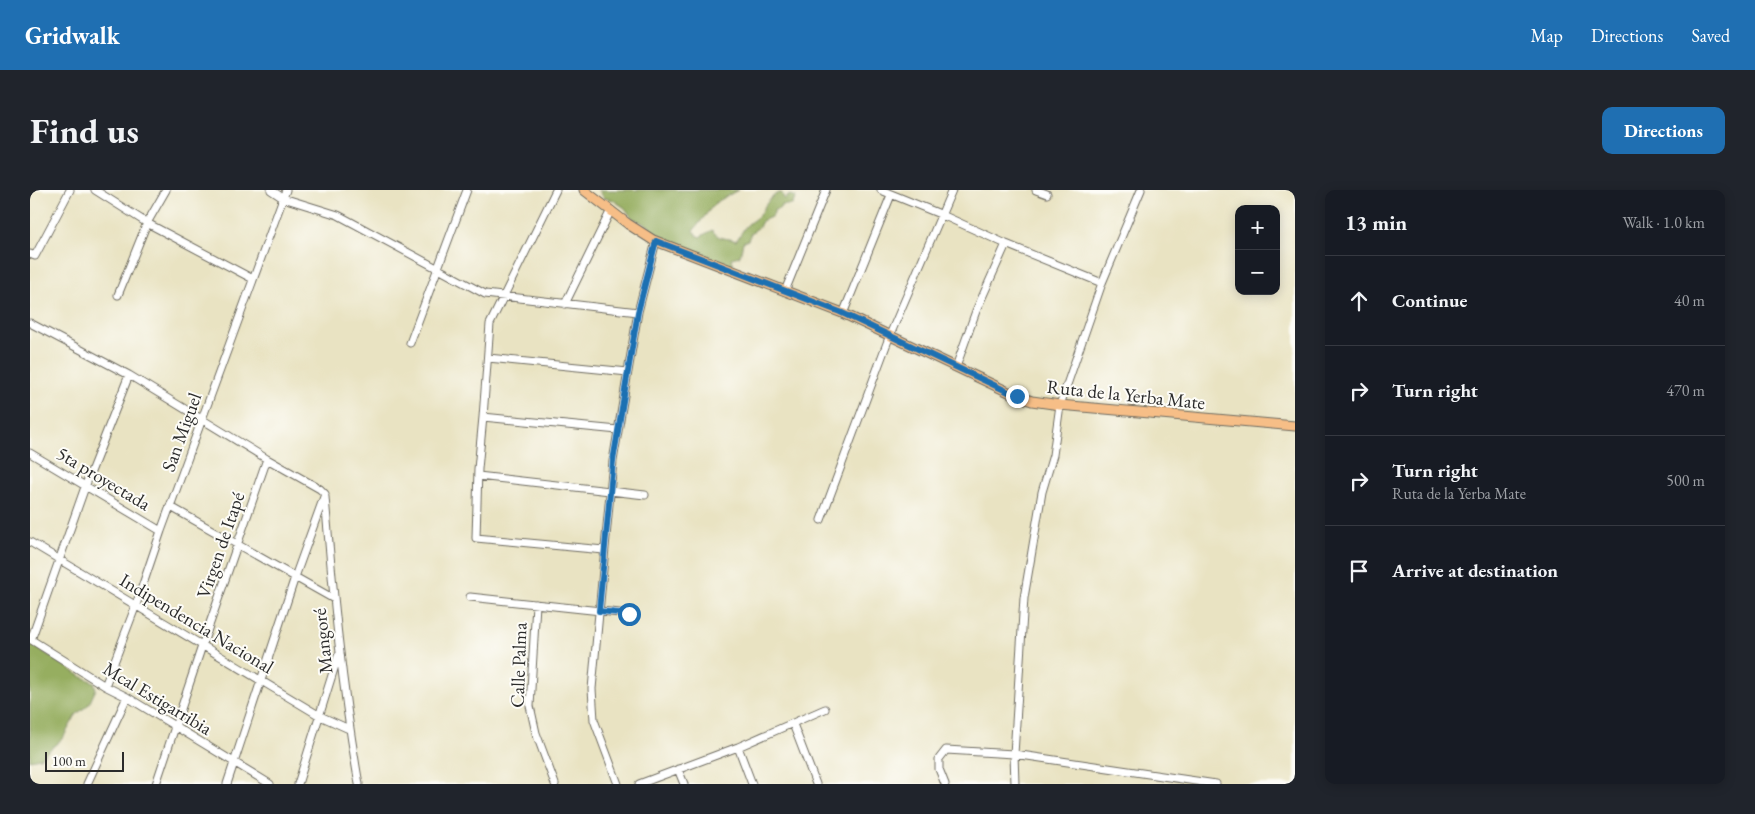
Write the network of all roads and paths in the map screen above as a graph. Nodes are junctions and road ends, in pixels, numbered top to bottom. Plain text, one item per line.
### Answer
1 (70, 190) edge
2 (95, 190) edge
3 (166, 190) edge
4 (271, 190) edge
5 (286, 190) edge
6 (467, 190) edge
7 (556, 190) edge
8 (584, 190) edge
9 (826, 190) edge
10 (881, 190) edge
11 (952, 190) edge
12 (1036, 190) edge
13 (1141, 190) edge
14 (1046, 194) dead end
15 (891, 195) junction
16 (283, 198) junction
17 (611, 210) junction
18 (940, 214) junction
19 (147, 224) junction
20 (656, 241) junction
21 (1006, 244) junction
22 (30, 254) edge
23 (438, 269) junction
24 (253, 279) junction
25 (1102, 282) junction
26 (785, 291) junction
27 (118, 295) dead end
28 (503, 296) junction
29 (565, 304) junction
30 (638, 312) junction
31 (843, 314) junction
32 (31, 325) edge
33 (890, 336) junction
34 (410, 344) dead end
35 (488, 358) junction
36 (956, 367) junction
37 (628, 372) junction
38 (129, 375) junction
39 (1060, 405) junction
40 (483, 417) junction
41 (203, 419) junction
42 (1295, 426) edge
43 (618, 430) junction
44 (30, 453) edge
45 (267, 459) junction
46 (478, 476) junction
47 (86, 488) junction
48 (610, 491) junction
49 (325, 494) junction
50 (645, 495) dead end
51 (171, 507) junction
52 (821, 520) dead end
53 (161, 531) junction
54 (30, 542) edge
55 (236, 544) junction
56 (604, 550) junction
57 (60, 560) junction
58 (295, 577) junction
59 (470, 597) dead end
60 (334, 599) junction
61 (536, 604) junction
62 (136, 605) junction
63 (599, 611) junction
64 (629, 614) dead end
65 (31, 639) edge
66 (202, 646) junction
67 (340, 652) junction
68 (262, 681) junction
69 (105, 686) junction
70 (127, 698) junction
71 (826, 709) dead end
72 (320, 716) junction
73 (793, 724) junction
74 (176, 727) junction
75 (349, 729) junction
76 (738, 746) junction
77 (1014, 754) junction
78 (235, 762) junction
79 (678, 769) junction
80 (1169, 776) junction
81 (86, 784) edge
82 (156, 784) edge
83 (228, 784) edge
84 (270, 784) edge
85 (298, 784) edge
86 (359, 784) edge
87 (555, 784) edge
88 (618, 784) edge
89 (639, 784) edge
90 (684, 784) edge
91 (752, 784) edge
92 (816, 784) edge
93 (945, 784) edge
94 (1015, 784) edge
95 (1167, 784) edge
96 (1216, 784) edge

1 - 22 street
2 - 19 street
3 - 19 street
4 - 16 street
5 - 16 street, San Miguel
6 - 23 street
7 - 28 street
8 - 17 main road, Ruta de la Yerba Mate
9 - 26 street
10 - 15 street
11 - 18 street
12 - 14 street
13 - 25 street
15 - 18 street
15 - 31 street
16 - 23 street
16 - 24 street, San Miguel
17 - 20 main road, Ruta de la Yerba Mate
17 - 29 street
18 - 21 street
18 - 33 street
19 - 24 street
19 - 27 street
20 - 26 main road, Ruta de la Yerba Mate
20 - 30 street
21 - 25 street
21 - 36 street
23 - 28 street
23 - 34 street
24 - 41 street, San Miguel
25 - 39 street
26 - 31 main road, Ruta de la Yerba Mate
28 - 29 street
28 - 35 street
29 - 30 street
30 - 37 street
31 - 33 main road, Ruta de la Yerba Mate
32 - 38 street
33 - 36 main road, Ruta de la Yerba Mate
33 - 52 street
35 - 37 street
35 - 40 street
36 - 39 main road, Ruta de la Yerba Mate
37 - 43 street
38 - 41 street
38 - 47 street
39 - 42 main road, Ruta de la Yerba Mate
39 - 77 street
40 - 43 street
40 - 46 street
41 - 45 street
41 - 51 street, San Miguel
43 - 48 street
44 - 47 street, 5ta proyectada
45 - 49 street
45 - 55 street, Virgen de Itapé
46 - 48 street
46 - 56 street
47 - 53 street, 5ta proyectada
47 - 57 street
48 - 50 street
48 - 56 street
49 - 58 street
49 - 60 street, Mangoré
51 - 53 street, San Miguel
51 - 55 street
53 - 62 street, San Miguel
54 - 57 street, Indipendencia Nacional
55 - 58 street
55 - 66 street, Virgen de Itapé
56 - 63 street
57 - 62 street, Indipendencia Nacional
57 - 65 street
58 - 60 street
58 - 68 street
59 - 61 street
60 - 67 street, Mangoré
61 - 63 street
61 - 87 street, Calle Palma
62 - 66 street, Indipendencia Nacional
62 - 69 street, San Miguel
63 - 64 street
63 - 88 street
65 - 69 street, Mcal Estigarribia
66 - 68 street, Indipendencia Nacional
66 - 74 street, Virgen de Itapé
67 - 72 street
67 - 75 street, Mangoré
68 - 72 street, Indipendencia Nacional
68 - 78 street
69 - 70 street, Mcal Estigarribia
70 - 74 street, Mcal Estigarribia
70 - 81 street
71 - 73 street
72 - 75 street, Indipendencia Nacional
72 - 85 street
73 - 76 street
73 - 92 street
74 - 78 street, Mcal Estigarribia
74 - 82 street, Virgen de Itapé
75 - 86 street, Mangoré
76 - 79 street
76 - 91 street
77 - 80 street
77 - 93 street
77 - 94 street
78 - 83 street
78 - 84 street, Mcal Estigarribia
79 - 89 street
79 - 90 street
80 - 95 street
80 - 96 street

